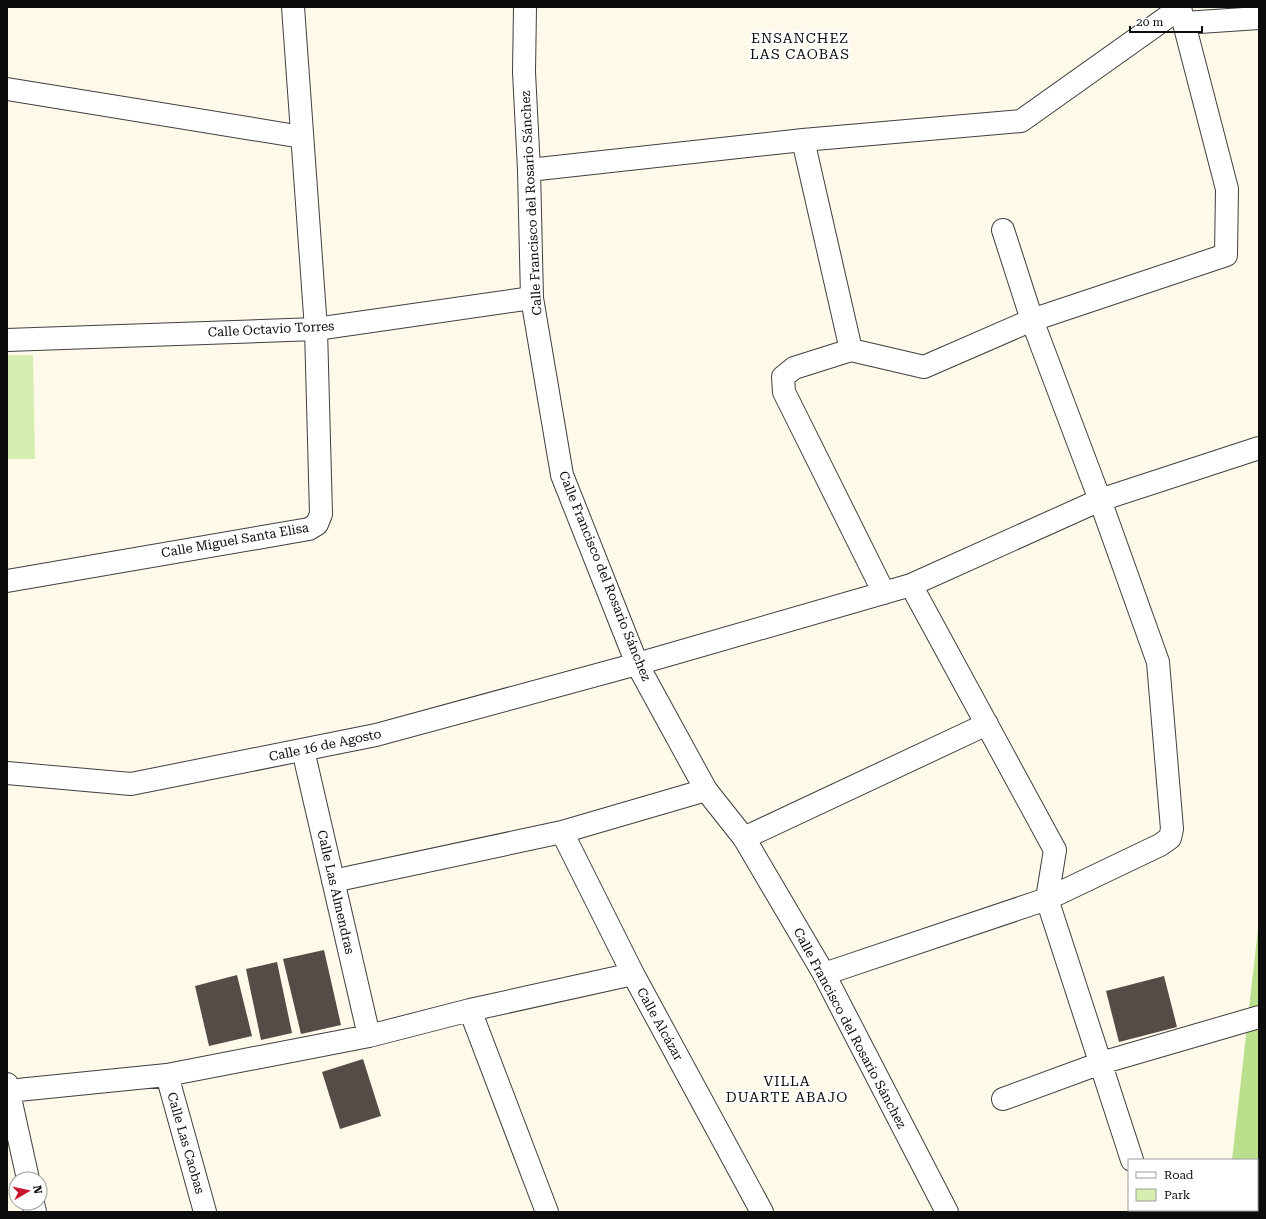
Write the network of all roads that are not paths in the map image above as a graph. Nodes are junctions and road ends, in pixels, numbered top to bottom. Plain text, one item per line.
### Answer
1 (293, 7) edge
2 (525, 7) edge
3 (1181, 13) edge
4 (1259, 18) edge
5 (7, 89) edge
6 (302, 137) junction
7 (803, 140) junction
8 (529, 170) junction
9 (1003, 230) dead end
10 (532, 298) junction
11 (1032, 320) junction
12 (316, 329) junction
13 (7, 340) edge
14 (851, 350) junction
15 (1259, 448) edge
16 (1100, 500) junction
17 (7, 580) edge
18 (911, 585) junction
19 (884, 593) junction
20 (638, 664) junction
21 (987, 724) junction
22 (303, 750) junction
23 (7, 774) edge
24 (706, 790) junction
25 (562, 832) junction
26 (744, 838) junction
27 (333, 880) junction
28 (1047, 899) junction
29 (633, 974) junction
30 (824, 974) junction
31 (470, 1010) junction
32 (1259, 1017) edge
33 (369, 1036) junction
34 (1101, 1064) junction
35 (167, 1075) junction
36 (8, 1087) edge
37 (1003, 1099) dead end
38 (1132, 1159) edge
39 (26, 1171) edge
40 (205, 1212) edge
41 (547, 1212) edge
42 (762, 1212) edge
43 (947, 1212) edge

1 - 6 street, Calle Miguel Santa Elisa
2 - 8 street, Calle Francisco del Rosario Sánchez
3 - 4 street
3 - 7 street
3 - 11 street
5 - 6 street
6 - 12 street, Calle Miguel Santa Elisa
7 - 8 street
7 - 14 street
8 - 10 street, Calle Francisco del Rosario Sánchez
9 - 11 street
10 - 12 street, Calle Octavio Torres
10 - 20 street, Calle Francisco del Rosario Sánchez
11 - 14 street
11 - 16 street
12 - 13 street, Calle Octavio Torres
12 - 17 street, Calle Miguel Santa Elisa
14 - 19 street
15 - 16 street, Calle 16 de Agosto
16 - 18 street, Calle 16 de Agosto
16 - 28 street
18 - 19 street, Calle 16 de Agosto
18 - 21 street
19 - 20 street, Calle 16 de Agosto
20 - 22 street, Calle 16 de Agosto
20 - 24 street, Calle Francisco del Rosario Sánchez
21 - 26 street
21 - 28 street
22 - 23 street, Calle 16 de Agosto
22 - 27 street, Calle Las Almendras
24 - 25 street
24 - 26 street, Calle Francisco del Rosario Sánchez
25 - 27 street
25 - 29 street, Calle Alcázar
26 - 30 street, Calle Francisco del Rosario Sánchez
27 - 33 street, Calle Las Almendras
28 - 30 street
28 - 34 street
29 - 31 street
29 - 42 street, Calle Alcázar
30 - 43 street, Calle Francisco del Rosario Sánchez
31 - 33 street
31 - 41 street
32 - 34 street
33 - 35 street
34 - 37 street
34 - 38 street
35 - 36 street
35 - 40 street, Calle Las Caobas
36 - 39 street

